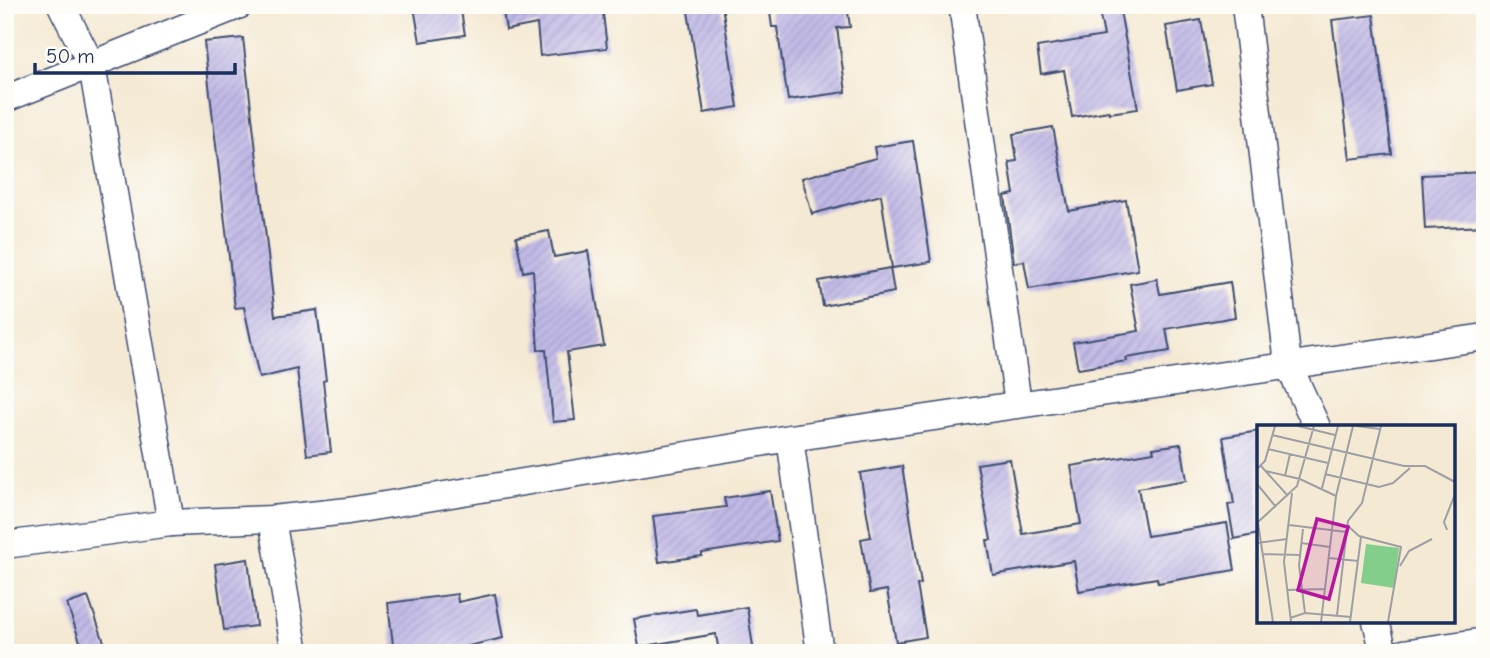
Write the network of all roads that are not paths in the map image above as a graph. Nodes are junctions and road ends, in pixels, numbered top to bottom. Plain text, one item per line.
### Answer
1 (61, 5) edge
2 (240, 5) edge
3 (962, 5) edge
4 (1245, 5) edge
5 (92, 66) junction
6 (5, 100) edge
7 (1485, 337) edge
8 (1288, 364) junction
9 (1018, 404) junction
10 (1316, 425) edge
11 (790, 438) junction
12 (272, 519) junction
13 (171, 523) junction
14 (5, 545) edge
15 (1376, 623) edge
16 (1485, 641) edge
17 (295, 653) edge
18 (820, 653) edge
19 (1384, 653) edge
20 (1403, 653) edge

1 - 5 street
2 - 5 street
3 - 9 street
4 - 8 street
5 - 6 street
5 - 13 street
7 - 8 street
8 - 9 street
8 - 10 street
9 - 11 street
11 - 12 street
11 - 18 street
12 - 13 street
12 - 17 street
13 - 14 street
15 - 19 street
16 - 20 street

